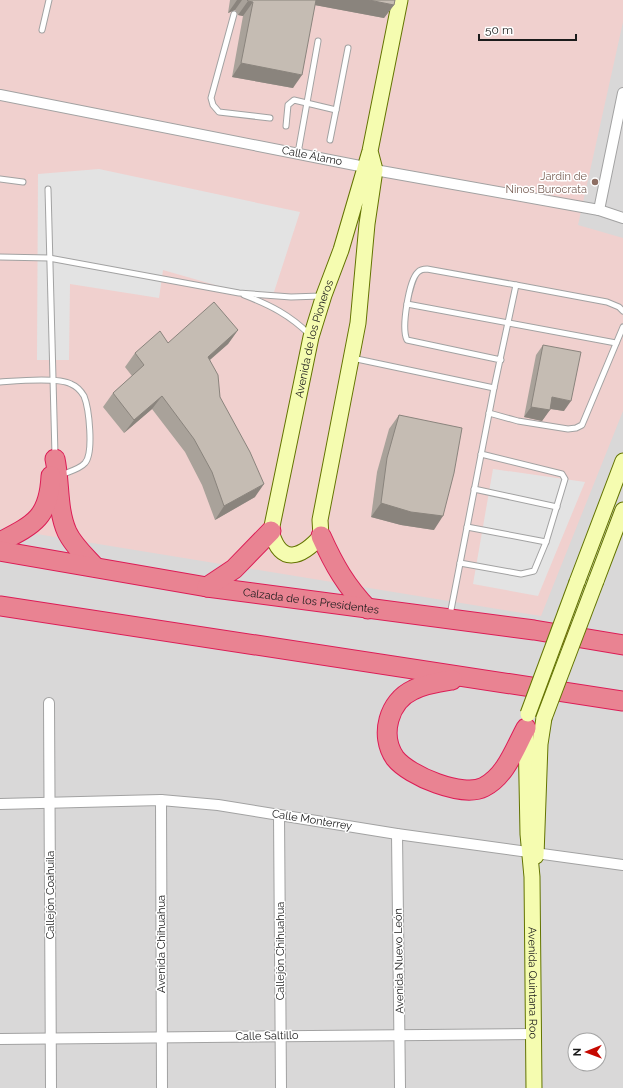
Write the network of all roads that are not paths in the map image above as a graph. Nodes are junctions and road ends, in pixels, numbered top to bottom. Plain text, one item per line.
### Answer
1 (49, 0) edge
2 (400, 0) edge
3 (234, 14) dead end
4 (42, 30) dead end
5 (318, 41) dead end
6 (348, 48) dead end
7 (623, 92) edge
8 (0, 95) edge
9 (307, 103) junction
10 (336, 110) junction
11 (270, 118) dead end
12 (286, 126) dead end
13 (330, 140) dead end
14 (298, 153) junction
15 (370, 168) junction
16 (0, 179) edge
17 (23, 182) dead end
18 (48, 189) dead end
19 (599, 210) junction
20 (623, 218) edge
21 (341, 250) junction
22 (364, 255) junction
23 (0, 257) edge
24 (49, 258) junction
25 (516, 285) junction
26 (239, 293) junction
27 (324, 296) junction
28 (407, 304) junction
29 (623, 311) edge
30 (508, 322) junction
31 (623, 327) edge
32 (312, 337) junction
33 (616, 343) junction
34 (352, 358) junction
35 (501, 360) junction
36 (52, 381) junction
37 (0, 382) edge
38 (494, 388) junction
39 (489, 413) junction
40 (481, 454) junction
41 (623, 461) edge
42 (57, 467) junction
43 (474, 490) junction
44 (557, 507) junction
45 (623, 510) edge
46 (467, 527) junction
47 (271, 531) junction
48 (321, 536) junction
49 (0, 542) edge
50 (546, 542) junction
51 (0, 551) edge
52 (460, 563) junction
53 (95, 567) junction
54 (207, 587) junction
55 (0, 606) edge
56 (368, 609) junction
57 (449, 619) junction
58 (623, 645) edge
59 (466, 677) junction
60 (623, 701) edge
61 (49, 703) dead end
62 (527, 721) junction
63 (161, 800) junction
64 (50, 803) junction
65 (0, 804) edge
66 (279, 815) junction
67 (397, 834) junction
68 (533, 852) junction
69 (623, 866) edge
70 (533, 1034) junction
71 (400, 1035) junction
72 (280, 1036) junction
73 (162, 1037) junction
74 (51, 1038) junction
75 (0, 1039) edge
76 (51, 1088) edge
77 (162, 1088) edge
78 (281, 1088) edge
79 (400, 1088) edge
80 (534, 1088) edge

1 - 4 lane
2 - 15 street
3 - 11 lane
5 - 9 lane
6 - 10 lane
7 - 19 street
8 - 14 street, Calle Álamo
9 - 10 lane
9 - 12 lane
9 - 14 lane
10 - 13 lane
14 - 15 street, Calle Álamo
15 - 19 street, Calle Álamo
15 - 21 street, Avenida de los Pioneros
15 - 22 street
16 - 17 lane
18 - 24 lane
19 - 20 street, Calle Álamo
21 - 22 street
21 - 27 street, Avenida de los Pioneros
22 - 34 street
23 - 24 lane
24 - 26 lane
24 - 36 lane
25 - 28 lane
25 - 29 lane
25 - 30 lane
26 - 27 lane
26 - 32 lane
27 - 32 street, Avenida de los Pioneros
28 - 30 lane
28 - 35 lane
30 - 33 lane
30 - 35 lane
31 - 33 lane
32 - 47 street, Avenida de los Pioneros
33 - 39 lane
34 - 38 lane
34 - 48 street
35 - 38 lane
36 - 37 lane
36 - 42 lane
36 - 42 lane
38 - 39 lane
39 - 40 lane
40 - 43 lane
40 - 44 lane
41 - 62 street, bridge
42 - 49 highway
42 - 53 highway
43 - 44 lane
43 - 46 lane
44 - 50 lane
45 - 68 street, Avenida Quintana Roo, bridge
46 - 50 lane
46 - 52 lane
47 - 48 street
47 - 54 highway
48 - 56 highway
50 - 52 lane
51 - 53 highway, Calzada de los Presidentes
52 - 57 lane
53 - 54 highway, Calzada de los Presidentes
54 - 56 highway, Calzada de los Presidentes
55 - 59 highway
56 - 57 highway, Calzada de los Presidentes
57 - 58 highway, Calzada de los Presidentes
59 - 60 highway
59 - 62 highway
61 - 64 street, Callejón Coahuila
62 - 68 street, Avenida Quintana Roo
63 - 64 street, Calle Monterrey
63 - 66 street, Calle Monterrey
63 - 73 street, Avenida Chihuahua
64 - 65 street, Calle Monterrey
64 - 74 street, Callejón Coahuila
66 - 67 street, Calle Monterrey
66 - 72 street, Callejón Chihuahua
67 - 68 street, Calle Monterrey
67 - 71 street, Avenida Nuevo León
68 - 69 street, Calle Monterrey
68 - 70 street, Avenida Quintana Roo
70 - 71 street, Calle Saltillo
70 - 80 street, Avenida Quintana Roo
71 - 72 street, Calle Saltillo
71 - 79 street, Avenida Nuevo León
72 - 73 street, Calle Saltillo
72 - 78 street, Callejón Chihuahua
73 - 74 street, Calle Saltillo
73 - 77 street, Avenida Chihuahua
74 - 75 street, Calle Saltillo
74 - 76 street, Callejón Coahuila

